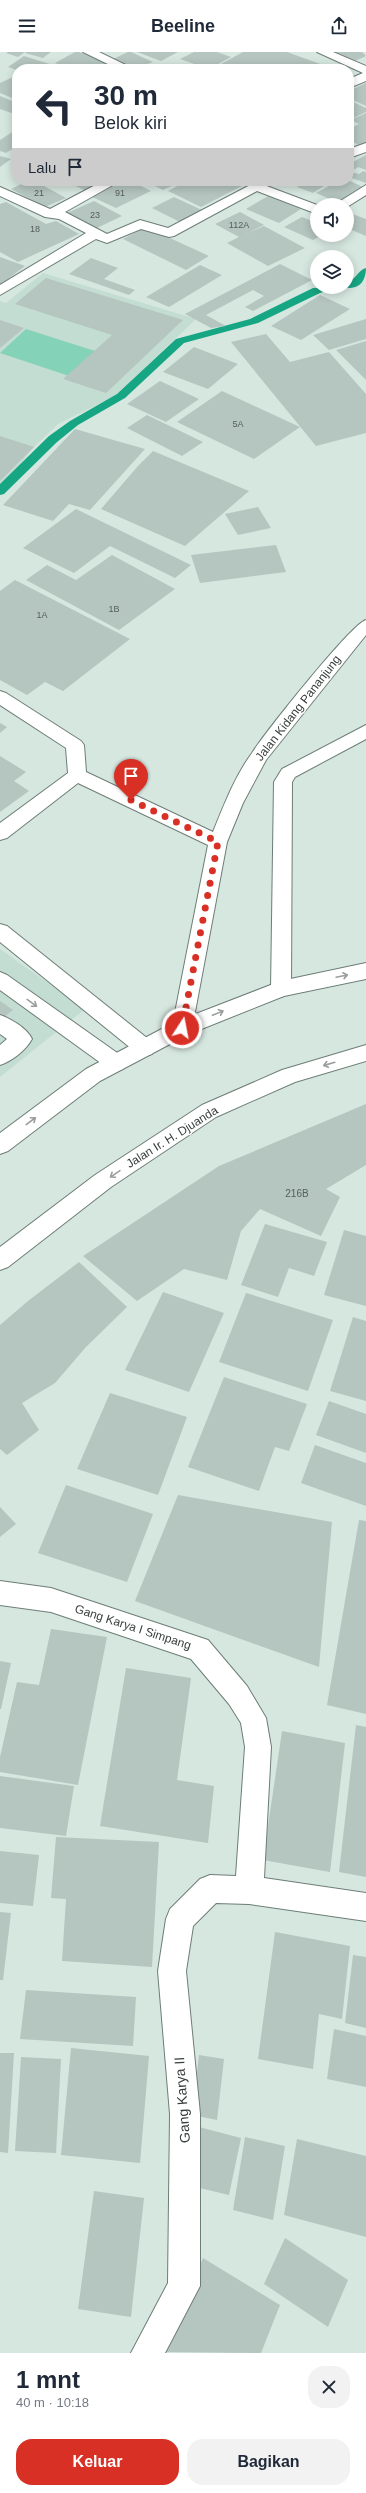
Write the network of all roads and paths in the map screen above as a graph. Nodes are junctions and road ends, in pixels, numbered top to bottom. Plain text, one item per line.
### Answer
1 (89, 52) edge
2 (323, 52) edge
3 (117, 64) edge
4 (352, 64) edge
5 (354, 65) edge
6 (366, 70) edge
7 (366, 76) edge
8 (354, 82) edge
9 (366, 147) edge
10 (354, 152) edge
11 (103, 186) edge
12 (247, 186) edge
13 (255, 186) edge
14 (366, 189) edge
15 (0, 191) edge
16 (351, 198) edge
17 (310, 207) edge
18 (50, 214) junction
19 (95, 234) junction
20 (1, 288) edge
21 (366, 625) edge
22 (357, 645) edge
23 (0, 697) edge
24 (366, 731) edge
25 (77, 775) junction
26 (0, 833) edge
27 (218, 842) junction
28 (0, 931) edge
29 (366, 971) edge
30 (0, 980) edge
31 (281, 989) junction
32 (0, 1023) edge
33 (182, 1028) junction
34 (144, 1048) junction
35 (366, 1053) edge
36 (0, 1057) edge
37 (116, 1063) junction
38 (0, 1145) edge
39 (0, 1260) edge
40 (0, 1593) edge
41 (249, 1890) junction
42 (366, 1907) edge
43 (147, 2353) edge

1 - 3 street
2 - 4 street
5 - 6 street
7 - 8 street
9 - 10 street
11 - 18 street
12 - 19 street
13 - 17 street
14 - 16 street
15 - 18 street
18 - 19 street
19 - 20 street
21 - 22 street, Jalan Kidang Pananjung
22 - 27 street, Jalan Kidang Pananjung
23 - 25 street
24 - 31 street
25 - 26 street
25 - 27 street
27 - 33 street, Jalan Kidang Pananjung
28 - 34 street
31 -> 29 street
30 -> 37 street
33 -> 31 street
32 - 36 street
33 - 34 street
34 - 37 street
35 -> 39 street, Jalan Ir. H. Djuanda
38 -> 37 street
40 - 41 street, Gang Karya I Simpang
41 - 42 street, Gang Karya II
41 - 43 street, Gang Karya II

